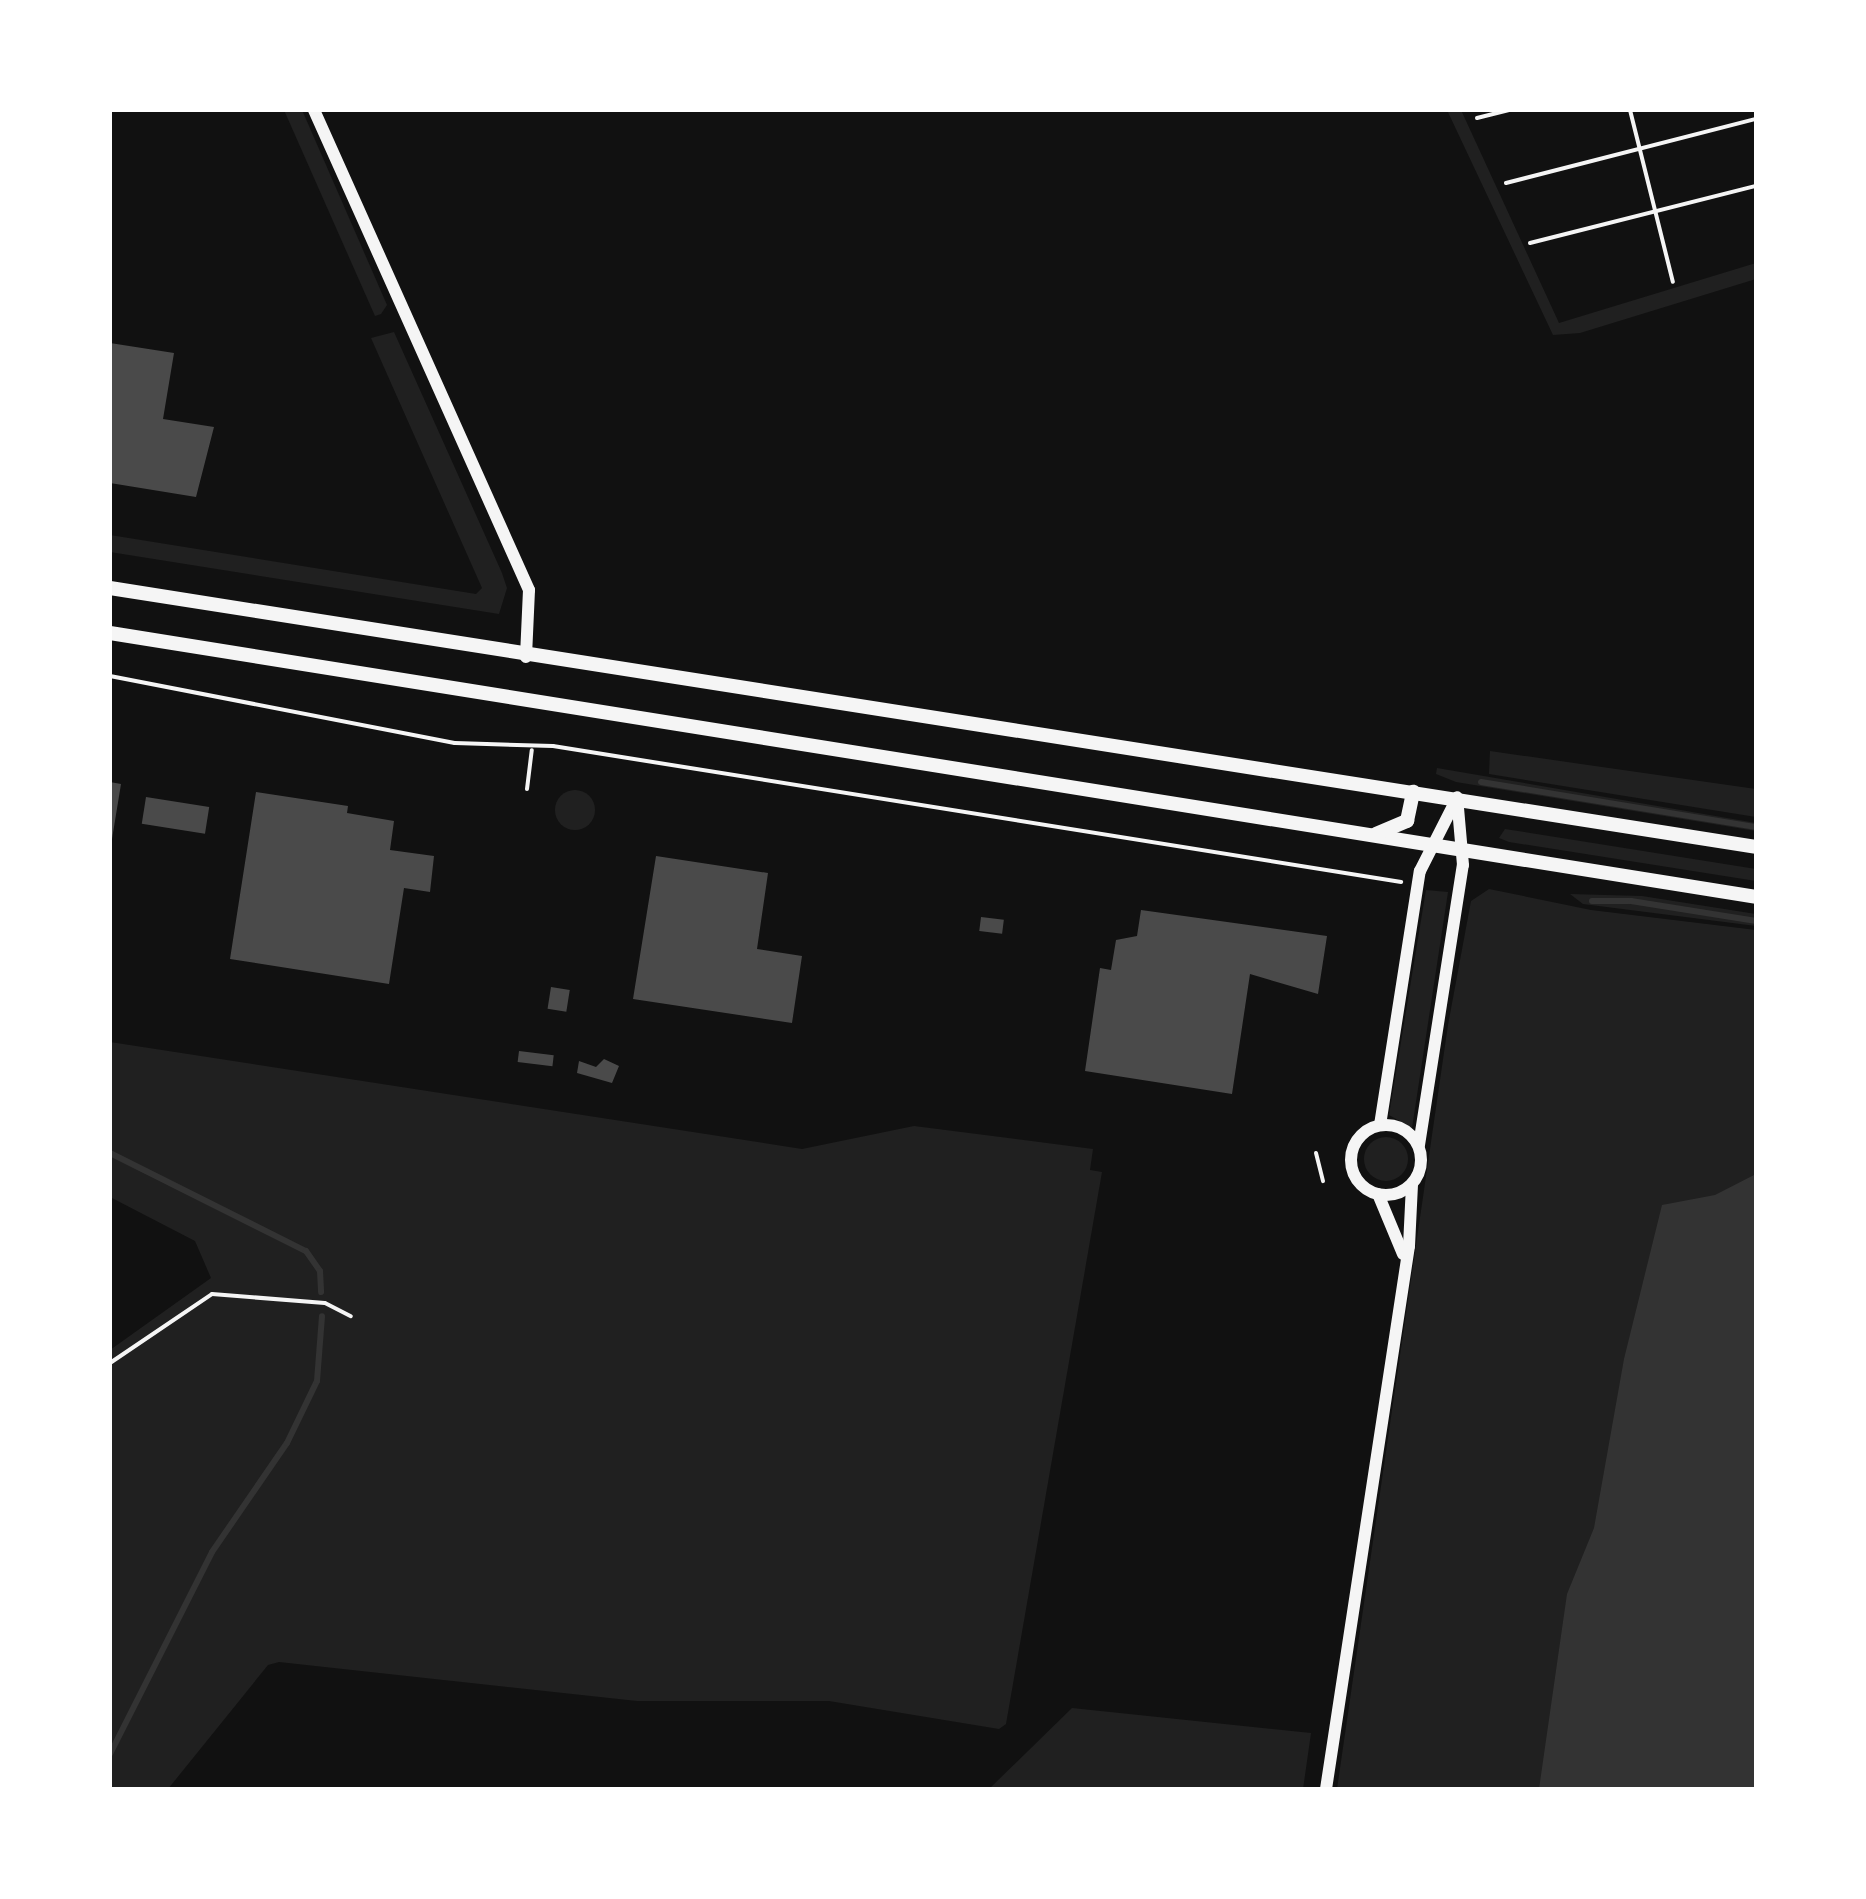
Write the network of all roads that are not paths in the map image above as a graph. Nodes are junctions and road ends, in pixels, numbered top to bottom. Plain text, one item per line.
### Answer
1 (314, 110) edge
2 (110, 588) edge
3 (110, 633) edge
4 (526, 657) junction
5 (1413, 792) junction
6 (1457, 798) junction
7 (1372, 835) junction
8 (1433, 847) junction
9 (1756, 847) edge
10 (1464, 852) junction
11 (1756, 898) edge
12 (1380, 1125) junction
13 (1418, 1145) junction
14 (1412, 1184) junction
15 (1378, 1194) junction
16 (1404, 1254) junction
17 (1326, 1789) edge

1 - 4 street
2 - 4 main road
3 - 7 main road
4 - 5 main road
5 - 6 main road
5 - 7 main road
6 - 8 street
6 - 9 main road
6 - 10 street
7 - 8 main road
8 - 10 main road
8 - 12 street
10 - 11 main road
10 - 13 street
12 - 13 street
12 - 15 street
13 - 14 street
14 - 15 street
14 - 16 street
15 - 16 street
16 - 17 street

